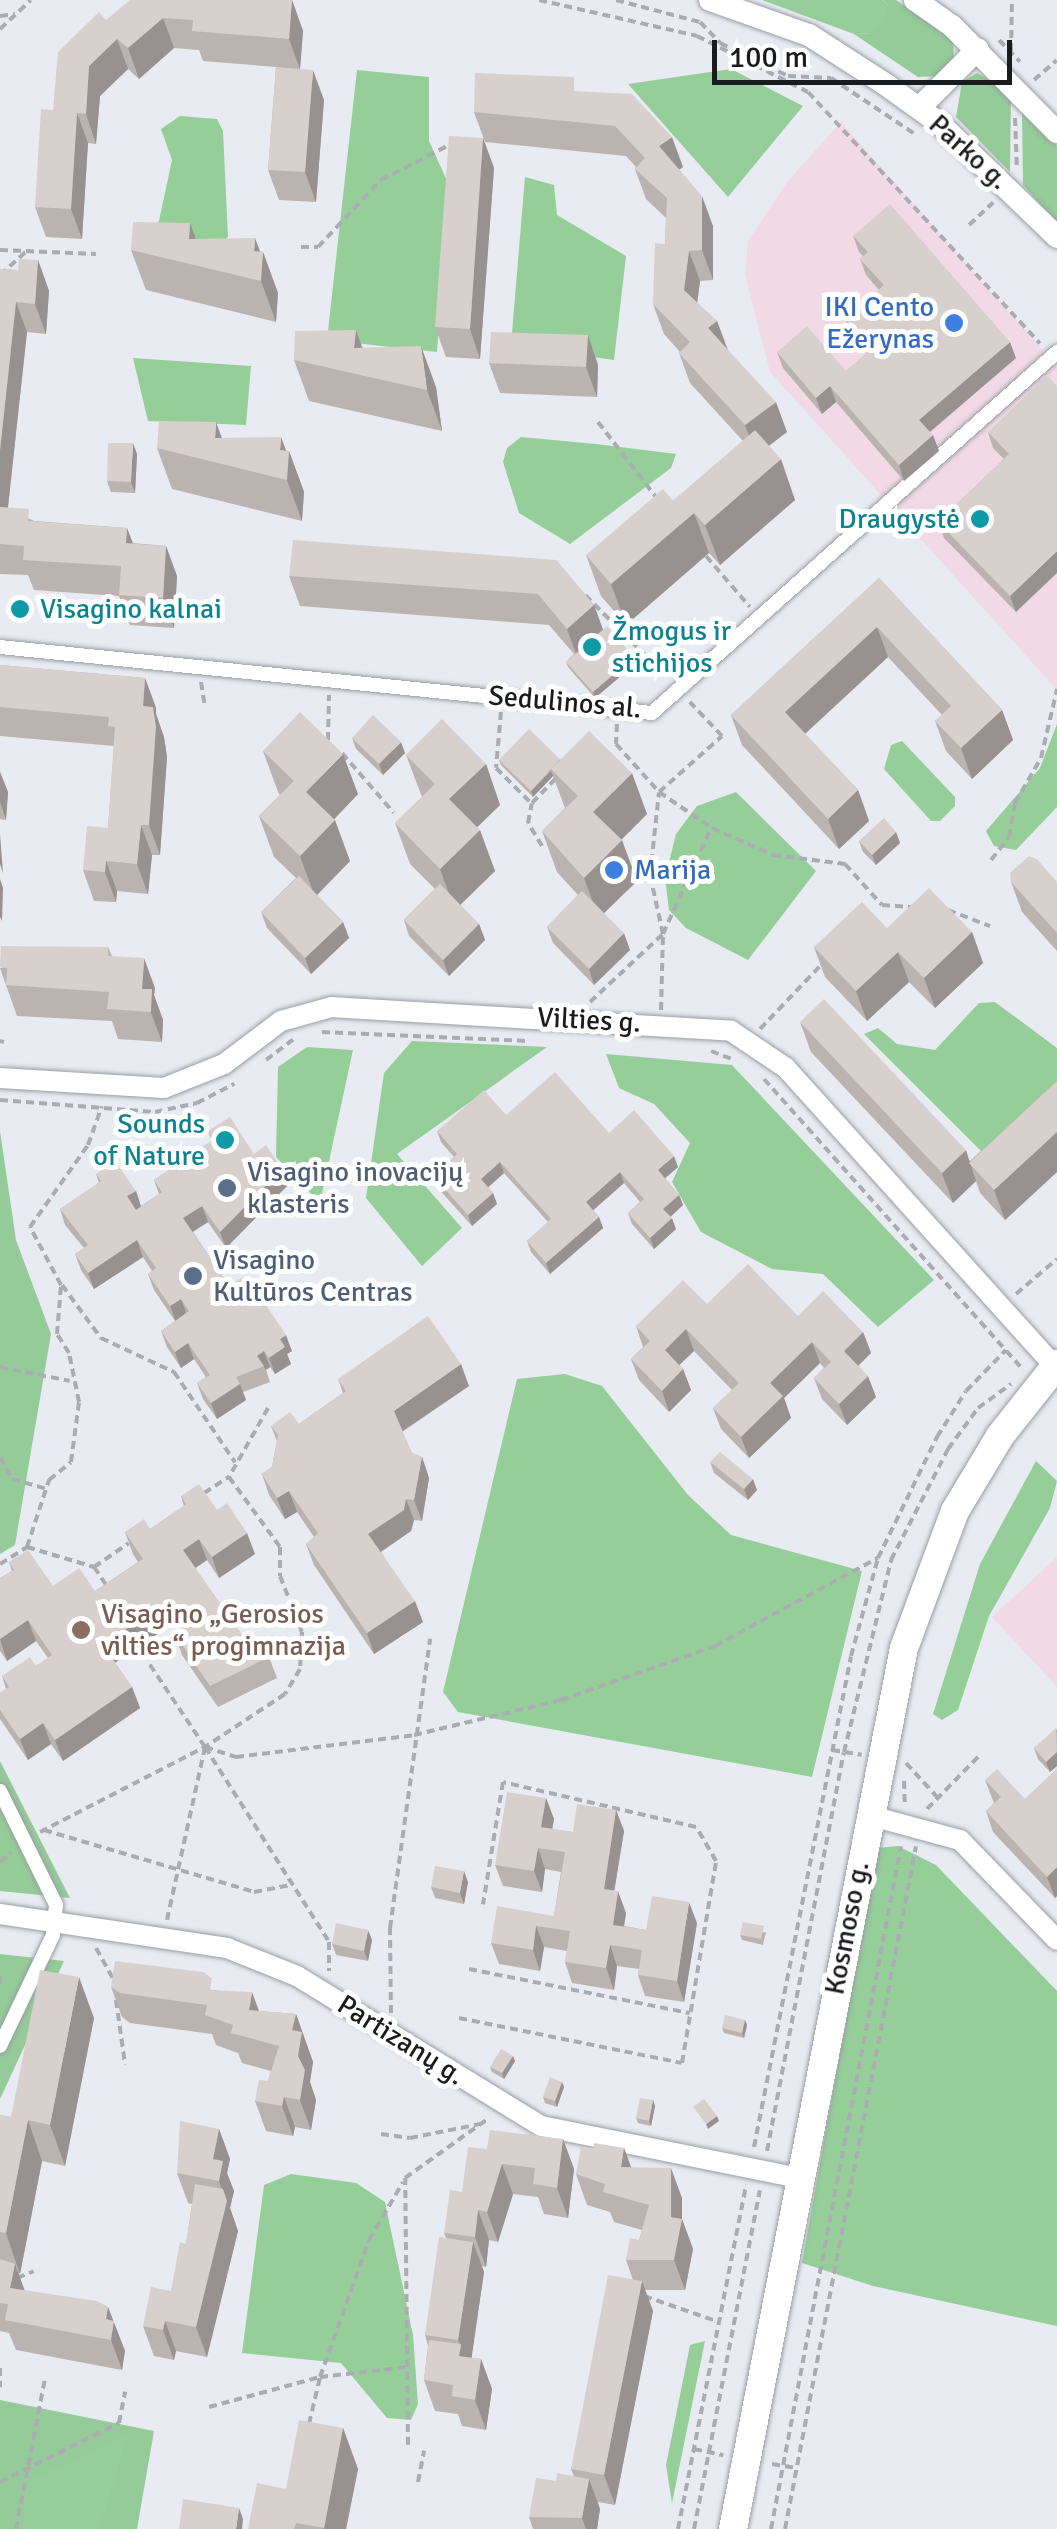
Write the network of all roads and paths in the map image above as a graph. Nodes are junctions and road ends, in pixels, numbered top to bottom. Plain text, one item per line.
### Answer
1 (31, 0) edge
2 (539, 0) edge
3 (616, 0) edge
4 (710, 0) edge
5 (916, 0) edge
6 (1012, 0) edge
7 (17, 13) junction
8 (0, 16) edge
9 (0, 29) edge
10 (978, 50) junction
11 (1011, 51) dead end
12 (1057, 60) edge
13 (1032, 86) junction
14 (919, 108) junction
15 (1057, 132) edge
16 (460, 140) edge
17 (923, 140) dead end
18 (1009, 188) junction
19 (969, 225) dead end
20 (1057, 238) edge
21 (301, 246) dead end
22 (0, 250) edge
23 (27, 251) junction
24 (96, 254) dead end
25 (0, 275) edge
26 (1055, 354) edge
27 (598, 422) dead end
28 (666, 509) edge
29 (706, 556) edge
30 (760, 618) junction
31 (0, 647) edge
32 (198, 667) junction
33 (330, 680) junction
34 (1057, 689) edge
35 (502, 698) junction
36 (205, 707) dead end
37 (618, 709) junction
38 (570, 764) edge
39 (659, 792) junction
40 (532, 803) junction
41 (394, 813) dead end
42 (712, 828) junction
43 (542, 846) edge
44 (991, 860) dead end
45 (882, 905) junction
46 (868, 918) edge
47 (990, 926) dead end
48 (663, 934) junction
49 (824, 958) edge
50 (572, 1018) junction
51 (660, 1024) junction
52 (308, 1032) dead end
53 (299, 1036) dead end
54 (750, 1039) junction
55 (533, 1041) dead end
56 (702, 1049) dead end
57 (742, 1063) dead end
58 (253, 1070) dead end
59 (754, 1071) dead end
60 (0, 1078) edge
61 (237, 1081) dead end
62 (104, 1098) junction
63 (0, 1100) edge
64 (1057, 1259) edge
65 (59, 1281) junction
66 (999, 1309) junction
67 (982, 1324) junction
68 (1006, 1350) junction
69 (0, 1367) edge
70 (1047, 1372) edge
71 (70, 1381) junction
72 (268, 1408) dead end
73 (0, 1457) edge
74 (236, 1464) junction
75 (229, 1476) junction
76 (46, 1489) junction
77 (199, 1497) edge
78 (139, 1537) edge
79 (27, 1547) junction
80 (878, 1558) junction
81 (0, 1564) edge
82 (94, 1567) junction
83 (114, 1596) edge
84 (430, 1638) dead end
85 (148, 1662) dead end
86 (414, 1736) junction
87 (909, 1745) dead end
88 (204, 1746) junction
89 (978, 1757) dead end
90 (905, 1762) junction
91 (0, 1791) edge
92 (938, 1798) junction
93 (868, 1815) junction
94 (916, 1822) junction
95 (44, 1830) junction
96 (24, 1840) junction
97 (0, 1862) edge
98 (176, 1869) junction
99 (293, 1885) junction
100 (483, 1904) dead end
101 (0, 1914) edge
102 (56, 1920) junction
103 (82, 1923) junction
104 (164, 1934) junction
105 (1057, 1940) edge
106 (121, 1968) edge
107 (470, 1969) dead end
108 (0, 1976) edge
109 (118, 1987) junction
110 (0, 1988) edge
111 (330, 1996) junction
112 (690, 2013) junction
113 (459, 2018) dead end
114 (391, 2032) junction
115 (0, 2046) edge
116 (125, 2064) dead end
117 (502, 2104) junction
118 (484, 2122) junction
119 (380, 2134) dead end
120 (757, 2169) junction
121 (405, 2178) junction
122 (800, 2178) junction
123 (34, 2271) dead end
124 (12, 2277) edge
125 (633, 2294) edge
126 (719, 2322) junction
127 (407, 2367) junction
128 (0, 2368) edge
129 (320, 2378) junction
130 (45, 2379) dead end
131 (0, 2387) edge
132 (125, 2392) dead end
133 (209, 2407) dead end
134 (309, 2424) edge
135 (408, 2445) dead end
136 (424, 2450) dead end
137 (28, 2465) junction
138 (0, 2482) edge
139 (418, 2482) dead end
140 (16, 2529) edge
141 (678, 2529) edge
142 (694, 2529) edge
143 (733, 2529) edge
144 (771, 2529) edge
145 (785, 2529) edge

1 - 7 path
2 - 26 path
3 - 17 path
4 - 14 street, Parko g.
5 - 10 street
6 - 11 path
7 - 8 path
7 - 9 path
10 - 13 street
10 - 14 street
12 - 13 path
13 - 15 street
13 - 18 path
14 - 18 street, Parko g.
16 - 21 path
18 - 19 path
18 - 20 street, Parko g.
22 - 23 path
23 - 24 path
23 - 25 path
26 - 30 street, Sedulinos al.
27 - 28 path
29 - 30 path
30 - 37 street, Sedulinos al.
31 - 32 street, Sedulinos al.
32 - 33 street, Sedulinos al.
32 - 36 path
33 - 35 street, Sedulinos al.
33 - 41 path
34 - 44 path
35 - 37 street, Sedulinos al.
35 - 40 path
37 - 39 path
38 - 40 path
39 - 42 path
39 - 48 path
40 - 43 path
42 - 45 path
42 - 48 path
45 - 46 path
45 - 47 path
48 - 50 path
48 - 51 path
49 - 54 path
50 - 51 street, Vilties g.
50 - 62 street, Vilties g.
51 - 54 street, Vilties g.
52 - 55 path
53 - 58 path
54 - 66 street
56 - 57 path
59 - 67 path
60 - 62 street, Vilties g.
61 - 62 path
62 - 63 path
62 - 65 path
64 - 66 path
65 - 71 path
65 - 74 path
66 - 67 path
66 - 70 street
67 - 68 path
68 - 70 path
68 - 80 path
69 - 71 path
70 - 93 main road, Kosmoso g.
70 - 120 path
71 - 76 path
72 - 74 path
73 - 76 path
74 - 75 path
75 - 77 path
75 - 88 path
76 - 79 path
78 - 82 path
79 - 81 path
79 - 82 path
80 - 86 path
80 - 120 path
82 - 83 path
84 - 86 path
85 - 88 path
86 - 88 path
86 - 114 path
87 - 90 path
88 - 95 path
88 - 98 path
88 - 99 path
89 - 92 path
90 - 92 path
90 - 94 path
91 - 96 street
92 - 94 path
93 - 94 street
93 - 122 main road, Kosmoso g.
94 - 105 street
94 - 144 path
94 - 145 path
95 - 96 path
95 - 98 path
96 - 97 path
96 - 102 street
98 - 99 path
98 - 104 path
99 - 111 path
100 - 112 path
101 - 102 street, Partizanų g.
102 - 103 street, Partizanų g.
102 - 115 street
103 - 104 street, Partizanų g.
103 - 109 path
104 - 111 street, Partizanų g.
106 - 109 path
107 - 112 path
108 - 110 path
109 - 116 path
111 - 114 street, Partizanų g.
112 - 113 path
114 - 117 street, Partizanų g.
117 - 118 path
117 - 120 street, Partizanų g.
118 - 119 path
118 - 121 path
120 - 122 street, Partizanų g.
120 - 126 path
120 - 142 path
121 - 127 path
121 - 129 path
122 - 143 main road, Kosmoso g.
123 - 124 path
125 - 126 path
126 - 141 path
127 - 129 path
127 - 135 path
128 - 131 path
129 - 133 path
129 - 134 path
130 - 137 path
132 - 137 path
136 - 139 path
137 - 138 path
137 - 140 path

